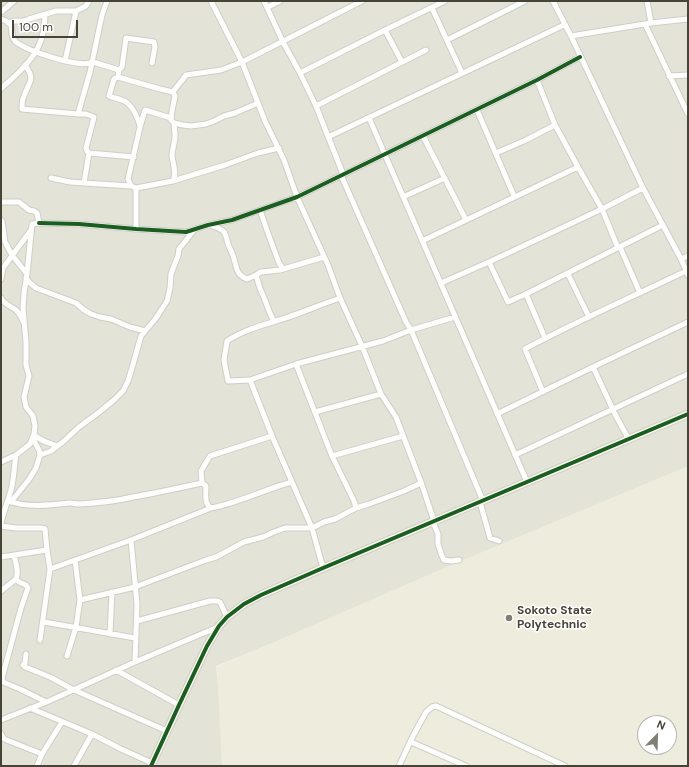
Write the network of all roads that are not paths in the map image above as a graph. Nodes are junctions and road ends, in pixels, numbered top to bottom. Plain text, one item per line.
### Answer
1 (14, 1) edge
2 (89, 1) edge
3 (106, 1) edge
4 (211, 1) edge
5 (264, 1) edge
6 (280, 1) edge
7 (362, 1) edge
8 (445, 1) edge
9 (525, 1) edge
10 (553, 1) edge
11 (647, 1) edge
12 (268, 8) junction
13 (432, 8) junction
14 (76, 10) junction
15 (1, 12) edge
16 (45, 14) junction
17 (1, 19) edge
18 (688, 19) edge
19 (8, 23) junction
20 (648, 24) junction
21 (564, 26) junction
22 (385, 30) junction
23 (571, 36) junction
24 (447, 40) junction
25 (283, 42) junction
26 (426, 50) dead end
27 (36, 52) junction
28 (580, 57) junction
29 (65, 60) junction
30 (93, 62) junction
31 (242, 62) junction
32 (402, 62) junction
33 (152, 63) dead end
34 (25, 65) junction
35 (119, 70) junction
36 (300, 73) junction
37 (462, 73) junction
38 (688, 75) edge
39 (669, 76) junction
40 (118, 77) junction
41 (537, 80) junction
42 (1, 89) edge
43 (173, 92) junction
44 (258, 102) junction
45 (316, 106) junction
46 (477, 110) junction
47 (78, 114) junction
48 (688, 114) edge
49 (369, 118) junction
50 (172, 120) junction
51 (555, 125) junction
52 (140, 126) junction
53 (423, 136) junction
54 (328, 137) junction
55 (279, 148) junction
56 (90, 153) junction
57 (496, 153) junction
58 (385, 154) junction
59 (134, 157) junction
60 (578, 166) junction
61 (342, 175) junction
62 (50, 178) dead end
63 (445, 178) junction
64 (173, 181) junction
65 (84, 183) junction
66 (133, 187) junction
67 (643, 188) junction
68 (514, 196) junction
69 (297, 197) junction
70 (403, 197) junction
71 (1, 202) edge
72 (602, 209) junction
73 (260, 210) junction
74 (1, 220) edge
75 (466, 220) junction
76 (39, 223) junction
77 (208, 225) junction
78 (663, 225) junction
79 (32, 229) junction
80 (136, 229) junction
81 (195, 229) junction
82 (422, 241) junction
83 (619, 247) junction
84 (12, 255) junction
85 (688, 256) edge
86 (324, 257) junction
87 (681, 259) junction
88 (489, 262) junction
89 (283, 269) junction
90 (687, 273) edge
91 (568, 274) junction
92 (27, 276) junction
93 (256, 276) junction
94 (1, 279) edge
95 (441, 283) junction
96 (640, 293) junction
97 (526, 294) junction
98 (1, 298) edge
99 (340, 298) junction
100 (455, 317) junction
101 (589, 317) junction
102 (274, 321) junction
103 (688, 322) edge
104 (25, 324) junction
105 (411, 330) junction
106 (145, 331) junction
107 (545, 338) junction
108 (362, 346) junction
109 (296, 364) junction
110 (593, 367) junction
111 (688, 374) edge
112 (250, 380) junction
113 (543, 392) junction
114 (381, 394) junction
115 (613, 409) junction
116 (315, 412) junction
117 (498, 414) junction
118 (688, 414) edge
119 (272, 436) junction
120 (403, 436) junction
121 (33, 437) junction
122 (629, 440) junction
123 (57, 446) junction
124 (16, 455) junction
125 (40, 455) junction
126 (515, 455) junction
127 (332, 456) junction
128 (1, 462) edge
129 (292, 482) junction
130 (527, 482) junction
131 (202, 483) junction
132 (421, 483) junction
133 (481, 501) junction
134 (10, 502) junction
135 (211, 508) junction
136 (356, 508) junction
137 (433, 522) junction
138 (1, 525) edge
139 (312, 528) junction
140 (131, 540) junction
141 (499, 541) dead end
142 (47, 550) junction
143 (14, 556) junction
144 (1, 558) edge
145 (75, 560) junction
146 (459, 560) dead end
147 (324, 568) junction
148 (50, 569) junction
149 (16, 579) junction
150 (135, 587) junction
151 (1, 592) edge
152 (112, 592) junction
153 (80, 600) junction
154 (227, 617) junction
155 (137, 621) junction
156 (44, 622) junction
157 (219, 626) junction
158 (76, 627) junction
159 (110, 634) junction
160 (135, 638) junction
161 (40, 640) dead end
162 (26, 654) dead end
163 (67, 656) dead end
164 (135, 662) junction
165 (3, 668) edge
166 (116, 670) junction
167 (74, 690) junction
168 (46, 702) junction
169 (178, 705) junction
170 (30, 708) junction
171 (1, 720) edge
172 (62, 722) junction
173 (167, 731) junction
174 (1, 734) edge
175 (92, 734) junction
176 (411, 742) junction
177 (42, 754) junction
178 (151, 764) edge
179 (37, 766) edge
180 (74, 766) edge
181 (399, 766) edge
182 (466, 766) edge
183 (565, 766) edge

1 - 15 street
2 - 14 street
3 - 30 street
4 - 31 street
5 - 12 street
6 - 12 street
7 - 25 street
8 - 13 street
9 - 24 street
10 - 21 street
11 - 20 street
12 - 25 street
13 - 22 street
13 - 24 street
14 - 16 street
14 - 29 street
16 - 19 street
16 - 27 street
17 - 19 street
18 - 20 street
19 - 27 street
20 - 23 street
20 - 39 street
21 - 23 street
21 - 37 street
22 - 32 street
22 - 36 street
23 - 28 street
24 - 37 street
25 - 31 street
25 - 36 street
26 - 32 street
27 - 29 street
27 - 34 street
28 - 41 street
28 - 67 street
29 - 30 street
30 - 35 street
30 - 47 street
31 - 43 street
31 - 44 street
32 - 45 street
33 - 35 street
34 - 42 street
34 - 47 street
35 - 40 street
36 - 45 street
37 - 49 street
38 - 39 street
39 - 48 street
40 - 43 street
40 - 52 street
41 - 46 street
41 - 51 street
43 - 50 street
44 - 50 street
44 - 55 street
45 - 54 street
46 - 53 street
46 - 57 street
47 - 56 street
49 - 54 street
49 - 58 street
50 - 52 street
50 - 64 street
51 - 57 street
51 - 60 street
52 - 59 street
53 - 58 street
53 - 63 street
54 - 61 street
55 - 64 street
55 - 69 street
56 - 59 street
56 - 65 street
57 - 68 street
58 - 61 street
58 - 70 street
59 - 66 street
60 - 68 street
60 - 72 street
61 - 69 street
61 - 105 street
62 - 65 street
63 - 70 street
63 - 75 street
64 - 66 street
65 - 66 street
66 - 80 street
67 - 72 street
67 - 78 street
68 - 75 street
69 - 73 street
69 - 86 street
70 - 82 street
71 - 76 street
72 - 83 street
72 - 88 street
73 - 77 street
73 - 89 street
74 - 84 street
75 - 82 street
76 - 79 street
76 - 80 street
77 - 81 street
77 - 93 street
78 - 83 street
78 - 87 street
79 - 84 street
79 - 92 street
80 - 81 street
81 - 106 street
82 - 95 street
83 - 91 street
83 - 96 street
84 - 92 street
84 - 94 street
85 - 87 street
86 - 89 street
86 - 99 street
87 - 90 street
88 - 95 street
88 - 97 street
89 - 93 street
90 - 96 street
91 - 97 street
91 - 101 street
92 - 104 street
92 - 106 street
93 - 102 street
95 - 100 street
96 - 101 street
97 - 107 street
98 - 104 street
99 - 102 street
99 - 108 street
100 - 105 street
100 - 117 street
101 - 107 street
102 - 112 street
103 - 110 street
104 - 121 street
105 - 108 street
105 - 133 street
106 - 123 street
107 - 113 street
108 - 109 street
108 - 114 street
109 - 112 street
109 - 116 street
110 - 113 street
110 - 115 street
111 - 115 street
112 - 119 street
113 - 117 street
114 - 116 street
114 - 120 street
115 - 122 street
115 - 126 street
116 - 127 street
117 - 126 street
118 - 122 street
119 - 129 street
119 - 131 street
120 - 127 street
120 - 132 street
121 - 123 street
121 - 124 street
121 - 125 street
122 - 130 street
123 - 125 street
124 - 128 street
124 - 134 street
125 - 134 street
126 - 130 street
127 - 136 street
129 - 135 street
129 - 139 street
130 - 133 street
131 - 134 street
131 - 135 street
132 - 136 street
132 - 137 street
133 - 137 street
133 - 141 street
134 - 138 street
135 - 140 street
136 - 139 street
137 - 146 street
137 - 147 street
138 - 142 street
139 - 147 street
139 - 150 street
140 - 145 street
140 - 150 street
142 - 143 street
142 - 148 street
143 - 144 street
143 - 149 street
145 - 148 street
145 - 153 street
147 - 154 street
148 - 156 street
149 - 151 street
149 - 165 street
150 - 152 street
150 - 155 street
152 - 153 street
152 - 159 street
153 - 158 street
154 - 155 street
154 - 157 street
155 - 160 street
156 - 158 street
156 - 161 street
157 - 164 street
157 - 169 street
158 - 159 street
158 - 163 street
159 - 160 street
160 - 164 street
162 - 167 street
164 - 166 street
165 - 168 street
166 - 167 street
166 - 169 street
167 - 168 street
167 - 173 street
168 - 170 street
169 - 173 street
170 - 171 street
170 - 172 street
172 - 175 street
172 - 177 street
173 - 178 street
174 - 177 street
175 - 178 street
175 - 180 street
176 - 181 street
176 - 182 street
176 - 183 street
177 - 179 street

